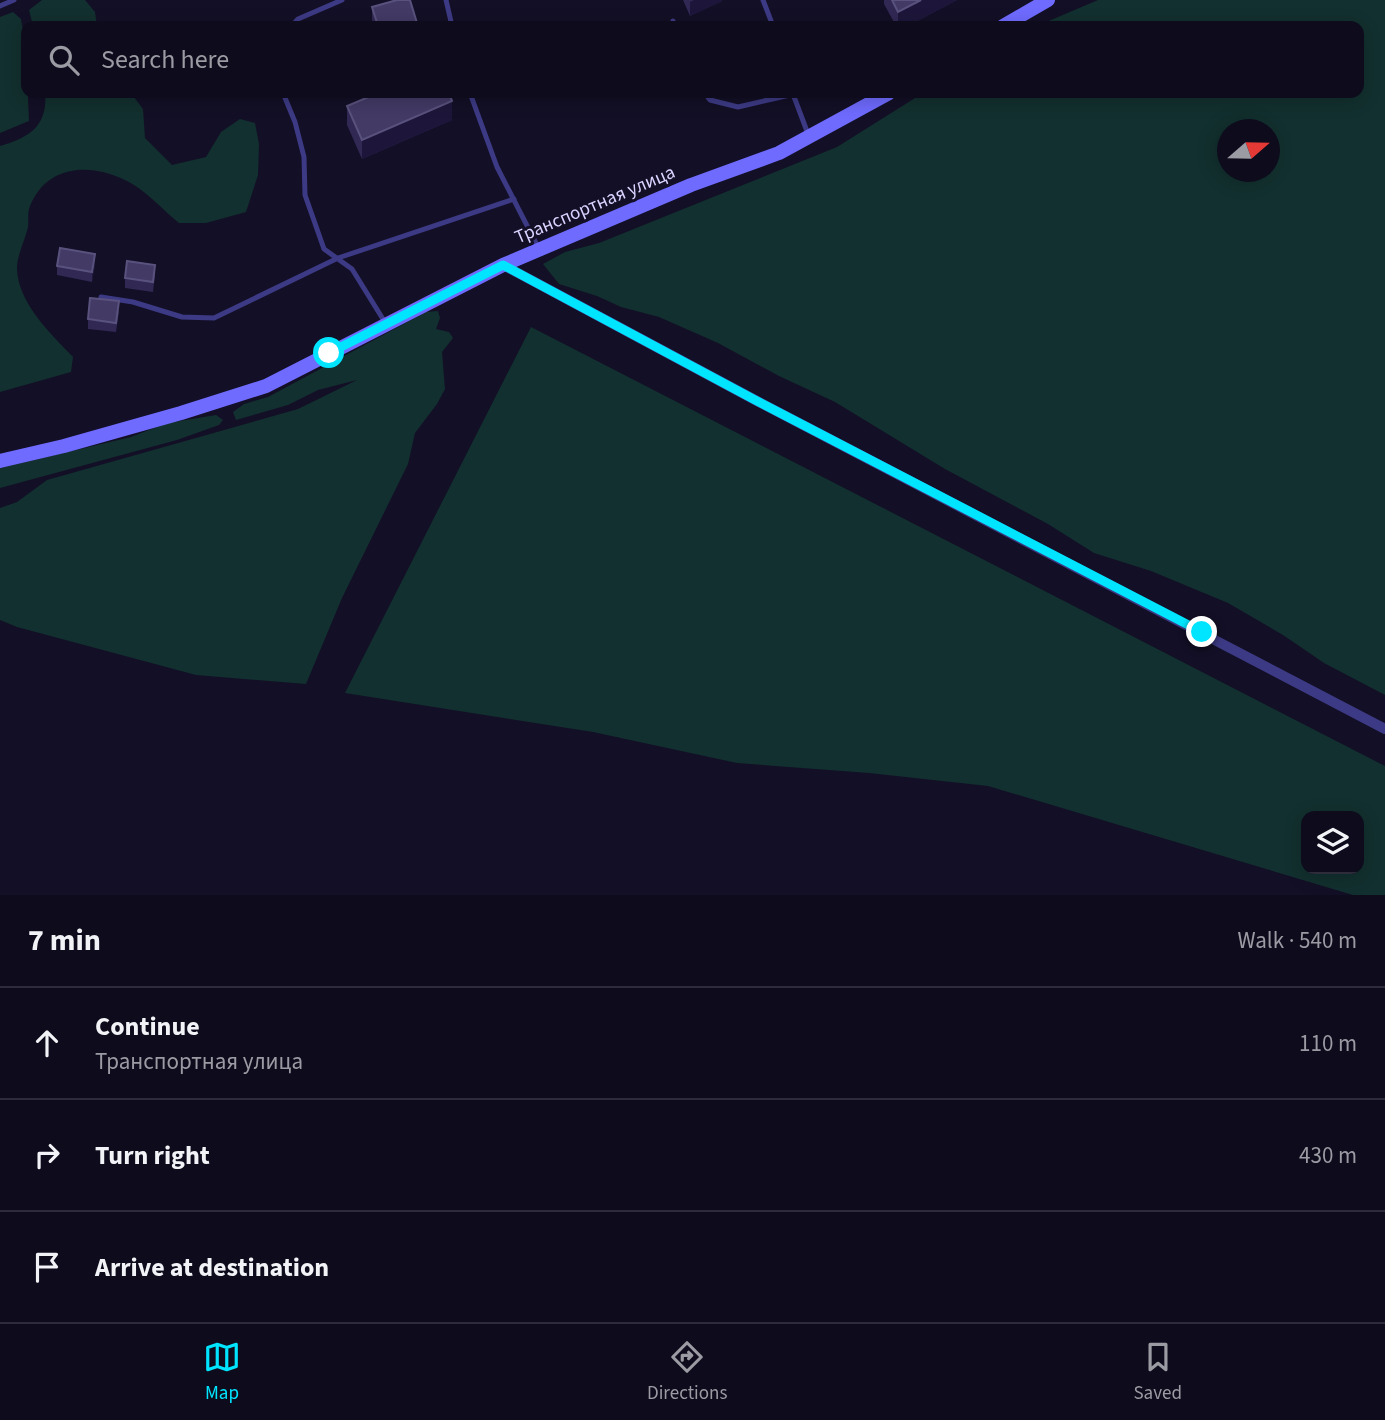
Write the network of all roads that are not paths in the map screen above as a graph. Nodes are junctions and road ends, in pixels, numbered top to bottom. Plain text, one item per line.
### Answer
1 (14, 0) edge
2 (342, 0) edge
3 (446, 0) edge
4 (763, 0) edge
5 (1048, 0) edge
6 (0, 6) edge
7 (296, 21) edge
8 (451, 21) edge
9 (772, 21) edge
10 (1012, 21) edge
11 (286, 98) edge
12 (472, 98) edge
13 (708, 98) edge
14 (773, 98) edge
15 (795, 98) edge
16 (880, 98) edge
17 (808, 137) junction
18 (514, 199) junction
19 (539, 249) junction
20 (338, 258) junction
21 (503, 265) junction
22 (101, 297) edge
23 (386, 324) junction
24 (0, 461) edge
25 (1385, 729) edge

1 - 6 lane
2 - 7 lane
3 - 8 lane
4 - 9 lane
5 - 10 main road
11 - 20 lane
12 - 18 lane
13 - 14 lane
15 - 17 lane
16 - 17 main road, Транспортная улица
17 - 19 main road, Транспортная улица
18 - 19 lane
18 - 20 lane
19 - 21 main road, Транспортная улица
20 - 22 lane
20 - 23 lane
21 - 23 main road, Транспортная улица
21 - 25 street
23 - 24 main road, Транспортная улица

